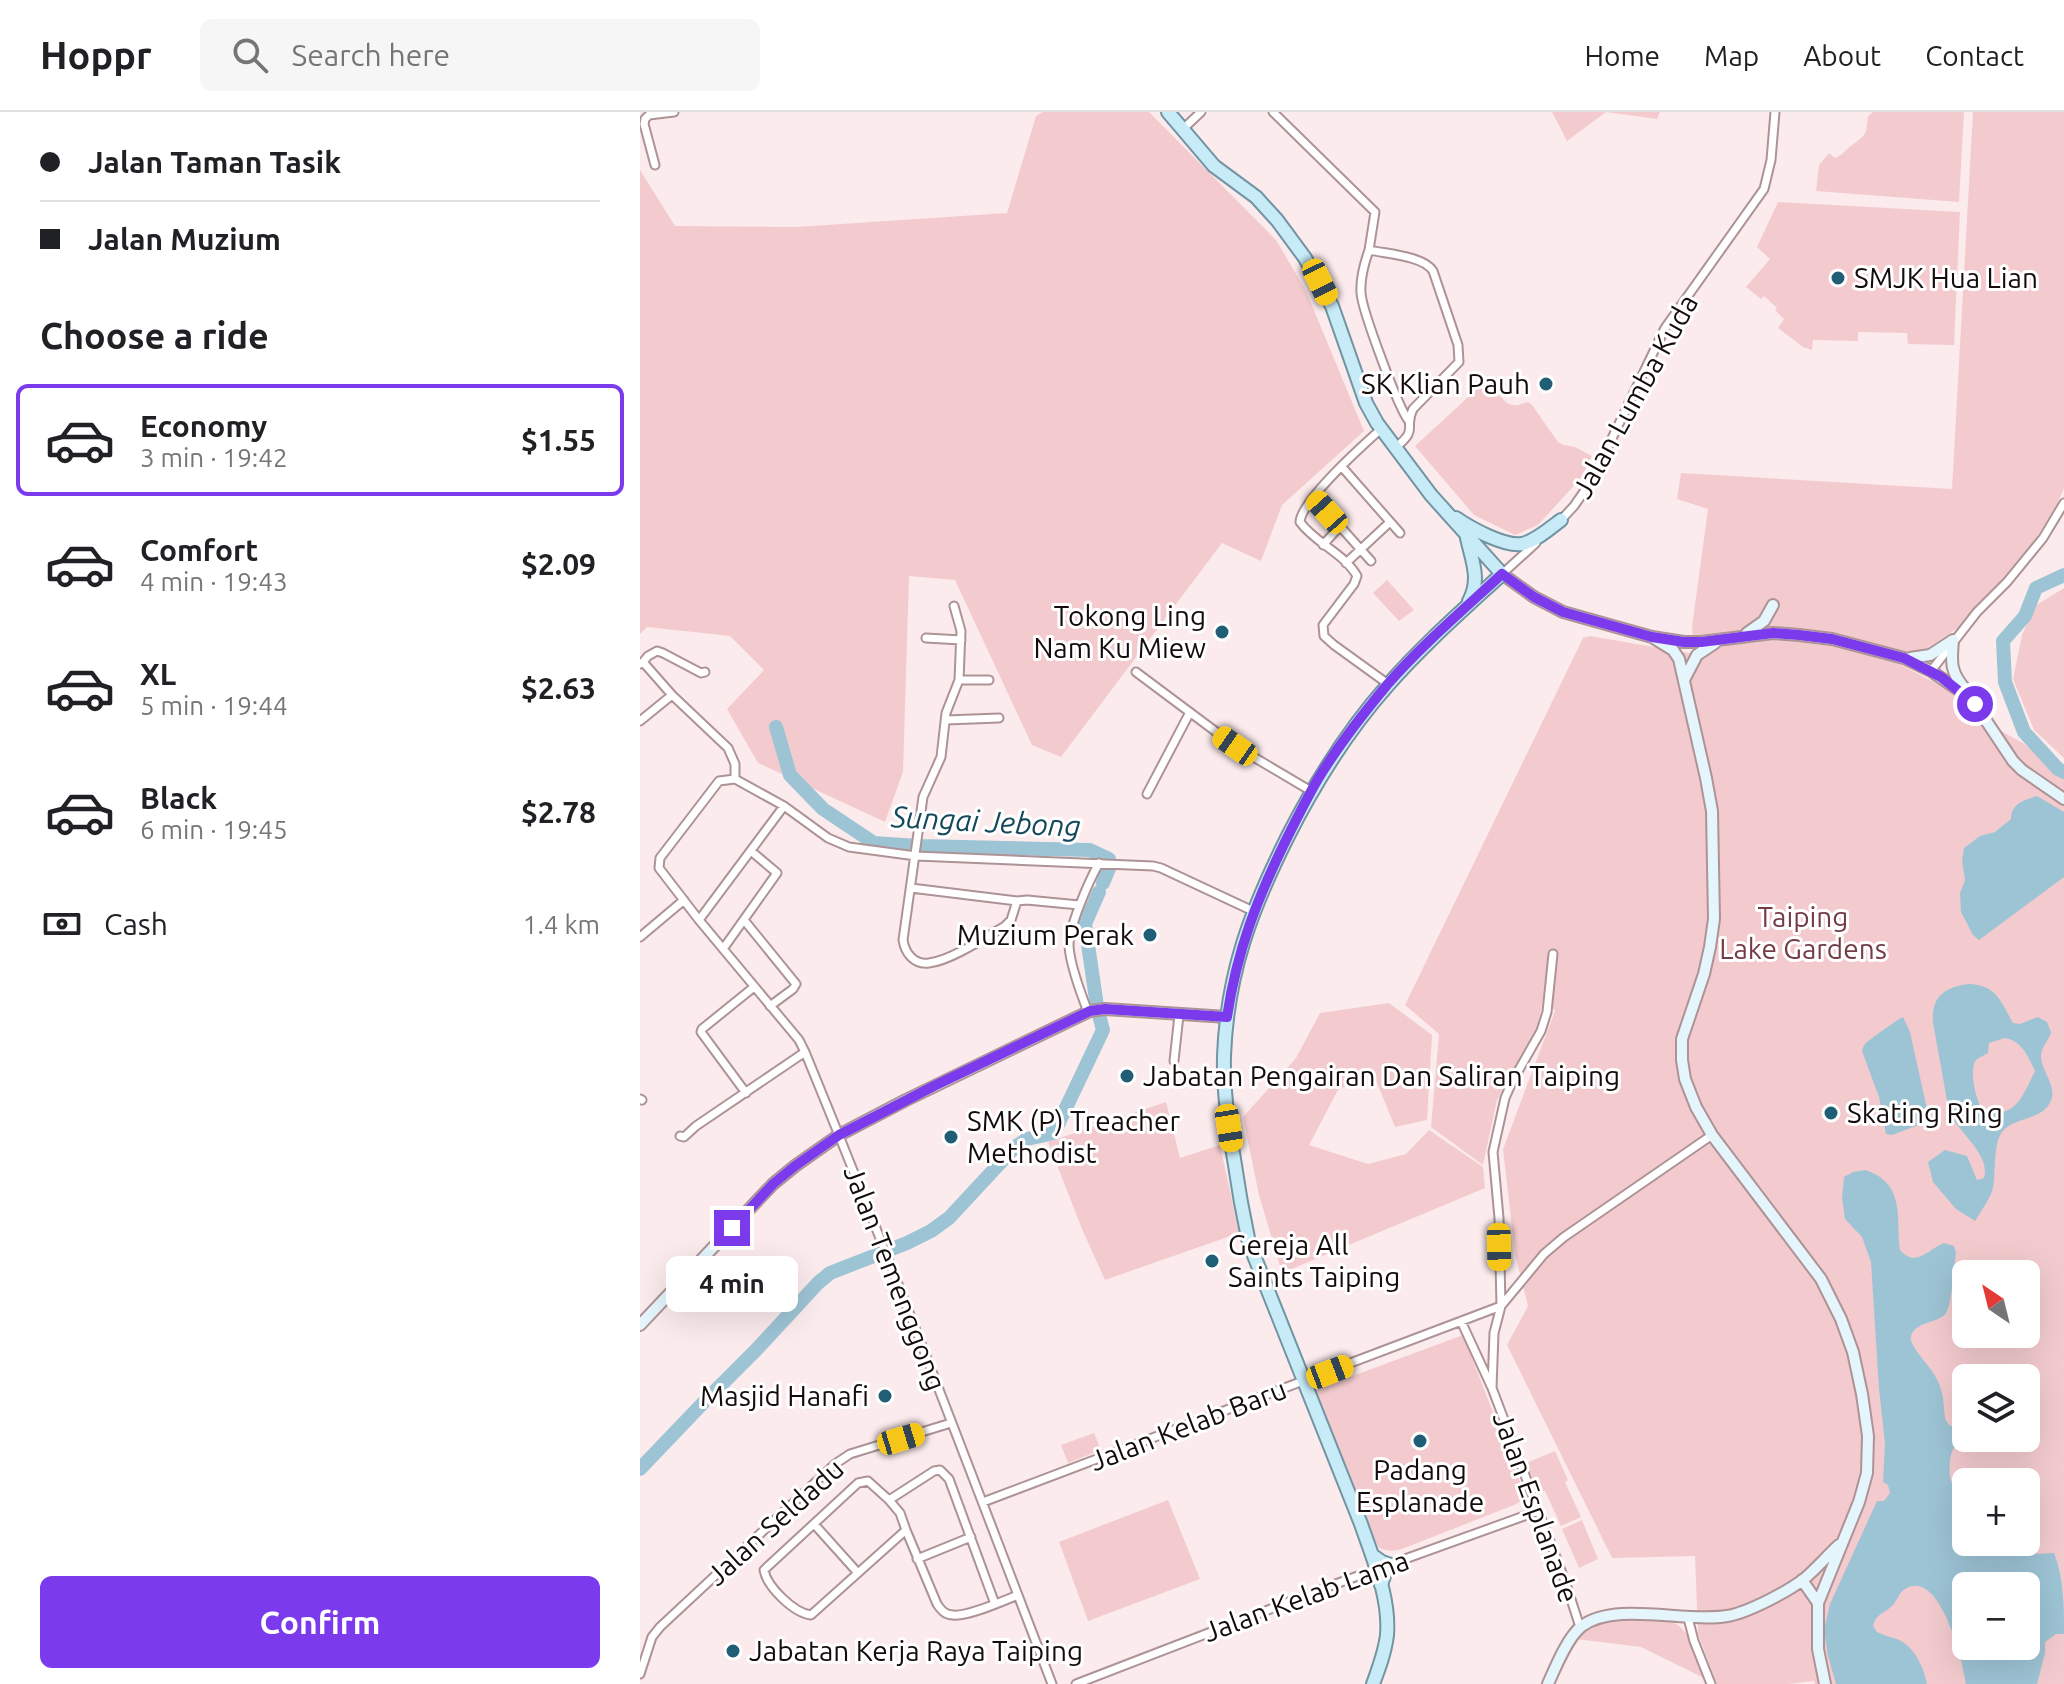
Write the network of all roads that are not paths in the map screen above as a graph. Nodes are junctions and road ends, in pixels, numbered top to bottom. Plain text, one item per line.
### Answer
1 (674, 112) edge
2 (1168, 112) edge
3 (1201, 112) edge
4 (1273, 112) edge
5 (1775, 112) edge
6 (1183, 129) junction
7 (655, 165) dead end
8 (1369, 250) junction
9 (1409, 421) junction
10 (1381, 429) junction
11 (1395, 448) junction
12 (1342, 467) junction
13 (1314, 497) junction
14 (2064, 503) edge
15 (1446, 512) junction
16 (1561, 520) junction
17 (1390, 522) junction
18 (1340, 526) junction
19 (1400, 533) dead end
20 (1466, 535) junction
21 (1323, 545) junction
22 (1361, 549) junction
23 (1371, 561) dead end
24 (1346, 563) junction
25 (1502, 574) junction
26 (1773, 605) dead end
27 (954, 606) dead end
28 (1466, 607) junction
29 (1741, 636) junction
30 (1652, 637) junction
31 (926, 638) dead end
32 (961, 640) junction
33 (1721, 640) junction
34 (1953, 640) junction
35 (1684, 642) junction
36 (1904, 658) junction
37 (642, 663) edge
38 (1931, 671) junction
39 (705, 672) dead end
40 (1136, 672) dead end
41 (959, 680) junction
42 (989, 680) dead end
43 (1684, 680) junction
44 (1388, 684) junction
45 (672, 695) junction
46 (1975, 704) junction
47 (1189, 714) junction
48 (999, 718) dead end
49 (946, 720) junction
50 (640, 721) edge
51 (731, 779) junction
52 (1311, 791) junction
53 (1147, 794) dead end
54 (2064, 799) edge
55 (784, 806) junction
56 (751, 851) junction
57 (916, 856) junction
58 (1099, 863) junction
59 (911, 888) junction
60 (684, 900) junction
61 (1017, 901) junction
62 (1079, 905) junction
63 (1253, 911) junction
64 (699, 920) junction
65 (744, 920) junction
66 (640, 937) edge
67 (723, 949) junction
68 (1553, 954) dead end
69 (754, 987) junction
70 (770, 1006) junction
71 (1088, 1012) junction
72 (1179, 1015) junction
73 (1227, 1017) junction
74 (805, 1052) junction
75 (1174, 1061) dead end
76 (746, 1093) junction
77 (839, 1135) junction
78 (1712, 1135) junction
79 (680, 1136) dead end
80 (1501, 1306) junction
81 (1461, 1321) junction
82 (640, 1325) edge
83 (1304, 1382) junction
84 (1492, 1388) junction
85 (951, 1423) junction
86 (889, 1500) junction
87 (983, 1502) junction
88 (1538, 1511) junction
89 (814, 1524) junction
90 (906, 1530) junction
91 (971, 1537) junction
92 (1844, 1540) junction
93 (1372, 1555) junction
94 (917, 1559) junction
95 (1391, 1565) junction
96 (1377, 1570) junction
97 (858, 1573) junction
98 (1802, 1580) junction
99 (1381, 1586) junction
100 (1018, 1595) junction
101 (1818, 1603) junction
102 (995, 1604) junction
103 (1688, 1618) junction
104 (1580, 1627) junction
105 (640, 1674) edge
106 (1052, 1684) edge
107 (1076, 1684) edge
108 (1373, 1684) edge
109 (1548, 1684) edge
110 (1711, 1684) edge
111 (1825, 1684) edge

1 - 7 street
2 - 6 main road
3 - 6 street
4 - 8 street
5 - 16 street, Jalan Lumba Kuda
6 - 10 main road
8 - 9 street
8 - 9 street
9 - 11 street
10 - 11 main road
10 - 12 street
11 - 15 main road
12 - 13 street
12 - 17 street
13 - 18 street
13 - 21 street
14 - 34 street
15 - 16 main road
15 - 20 main road
16 - 25 street, Jalan Lumba Kuda
17 - 19 street
17 - 22 street
18 - 21 street
18 - 22 street
20 - 25 main road
20 - 28 main road
21 - 24 street
22 - 23 street
22 - 24 street
24 - 44 street
25 - 28 main road
25 - 30 street
26 - 29 street
27 - 32 street
28 - 44 main road
29 - 33 street
29 - 36 street
30 - 35 street
30 - 43 street
31 - 32 street
32 - 41 street
33 - 35 street
33 - 43 street
34 - 36 street
34 - 38 street
34 - 46 street
35 - 43 street
36 - 38 street
37 - 39 street
37 - 45 street
38 - 46 street
40 - 47 street
41 - 42 street
41 - 49 street
43 - 78 street
44 - 52 main road
45 - 50 street
45 - 51 street
46 - 54 street
47 - 52 street
47 - 53 street
48 - 49 street
49 - 57 street
51 - 55 street
51 - 60 street, Jalan Temenggong
52 - 63 main road
55 - 56 street
55 - 57 street
56 - 64 street
56 - 65 street
57 - 58 street
57 - 59 street
58 - 62 street
58 - 63 street
59 - 61 street
59 - 61 street
60 - 64 street, Jalan Temenggong
60 - 66 street
61 - 62 street
62 - 71 street
63 - 73 main road
64 - 67 street, Jalan Temenggong
65 - 67 street
65 - 70 street
67 - 69 street, Jalan Temenggong
68 - 80 street
69 - 70 street, Jalan Temenggong
69 - 76 street
70 - 74 street, Jalan Temenggong
71 - 72 street
71 - 77 street
72 - 73 street
72 - 75 street
73 - 83 main road
74 - 76 street
74 - 77 street, Jalan Temenggong
76 - 79 street
77 - 82 street
77 - 85 street, Jalan Temenggong
78 - 80 street
78 - 92 street
80 - 81 street, Jalan Kelab Baru
80 - 84 street, Jalan Esplanade
81 - 83 street, Jalan Kelab Baru
81 - 84 street, Jalan Esplanade
83 - 87 street, Jalan Kelab Baru
83 - 93 main road
84 - 88 street, Jalan Esplanade
85 - 87 street, Jalan Temenggong
85 - 105 street, Jalan Seldadu
86 - 89 street
86 - 90 street
86 - 91 street
87 - 100 street, Jalan Temenggong
88 - 95 street, Jalan Kelab Lama
88 - 104 street, Jalan Esplanade
89 - 97 street
89 - 97 street
90 - 94 street
90 - 97 street
91 - 94 street
91 - 102 street
92 - 98 street
92 - 101 street
93 - 95 main road
93 - 96 main road
94 - 102 street
95 - 96 street, Jalan Kelab Lama
95 - 99 main road
96 - 99 main road
96 - 107 street, Jalan Kelab Lama
98 - 101 street
98 - 103 street
99 - 108 main road
100 - 102 street
100 - 106 street, Jalan Temenggong
101 - 111 street
103 - 104 street
103 - 110 street
104 - 109 street

